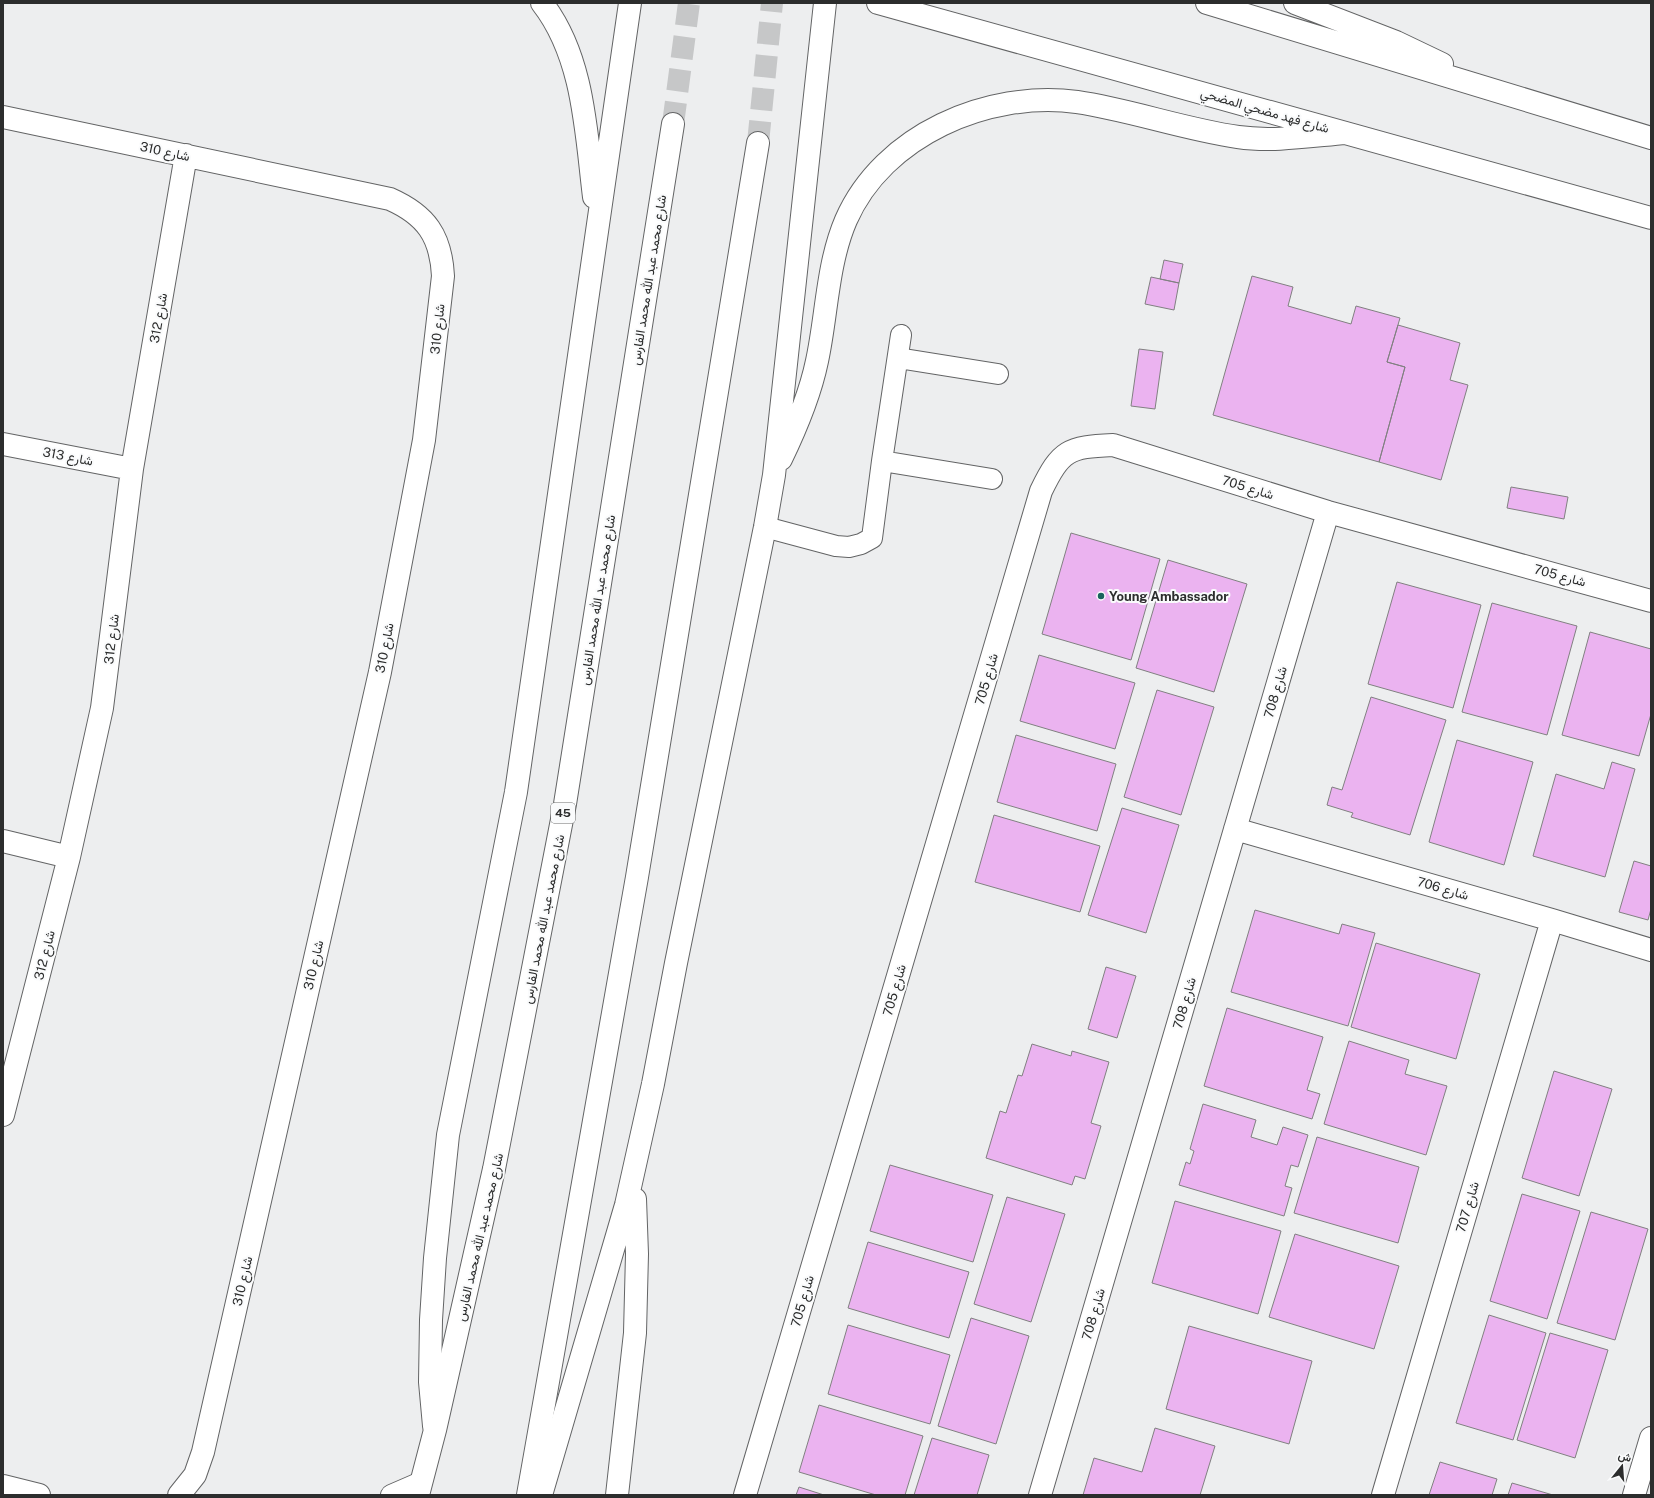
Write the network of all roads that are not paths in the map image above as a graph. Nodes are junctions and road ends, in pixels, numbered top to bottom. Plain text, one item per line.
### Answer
1 (542, 3) edge
2 (630, 3) edge
3 (825, 3) edge
4 (878, 3) edge
5 (1207, 3) edge
6 (1295, 3) edge
7 (1510, 96) junction
8 (3, 117) edge
9 (673, 124) tunnel mouth
10 (1346, 133) junction
11 (1651, 138) edge
12 (758, 143) tunnel mouth
13 (186, 155) junction
14 (1651, 218) edge
15 (597, 226) junction
16 (901, 336) dead end
17 (898, 358) junction
18 (998, 374) dead end
19 (3, 444) edge
20 (882, 461) junction
21 (132, 469) junction
22 (774, 474) junction
23 (992, 479) dead end
24 (1328, 512) junction
25 (765, 527) junction
26 (1651, 601) edge
27 (1235, 828) junction
28 (3, 841) edge
29 (69, 857) junction
30 (1552, 920) junction
31 (1651, 950) edge
32 (3, 1115) edge
33 (634, 1174) junction
34 (435, 1430) junction
35 (1651, 1438) edge
36 (3, 1486) edge
37 (420, 1488) edge
38 (40, 1495) edge
39 (179, 1495) edge
40 (391, 1495) edge
41 (528, 1495) edge
42 (542, 1495) edge
43 (616, 1495) edge
44 (745, 1495) edge
45 (1040, 1495) edge
46 (1382, 1495) edge
47 (1634, 1495) edge

1 - 15 street
2 - 15 street
3 - 22 street
4 - 10 street, شارع فهد مضحي المضحي
5 - 7 street
6 - 7 street
7 - 11 street
8 - 13 street, شارع 310
9 - 34 street, شارع محمد عبد الله محمد الفارس / 45
10 - 14 street, شارع فهد مضحي المضحي
10 - 22 street
12 - 41 street
13 - 21 street, شارع 312
13 - 39 street, شارع 310
15 - 34 street
16 - 17 lane
17 - 18 lane
17 - 20 lane
19 - 21 street, شارع 313
20 - 23 lane
20 - 25 lane
21 - 29 street, شارع 312
22 - 25 street
24 - 26 street, شارع 705
24 - 27 street, شارع 708
24 - 44 street, شارع 705
25 - 33 street
27 - 30 street, شارع 706
27 - 45 street, شارع 708
28 - 29 street
29 - 32 street, شارع 312
30 - 31 street, شارع 706
30 - 46 street, شارع 707
33 - 42 street
33 - 43 street
34 - 37 street, شارع محمد عبد الله محمد الفارس / 45
35 - 47 street
36 - 38 street
37 - 40 lane

